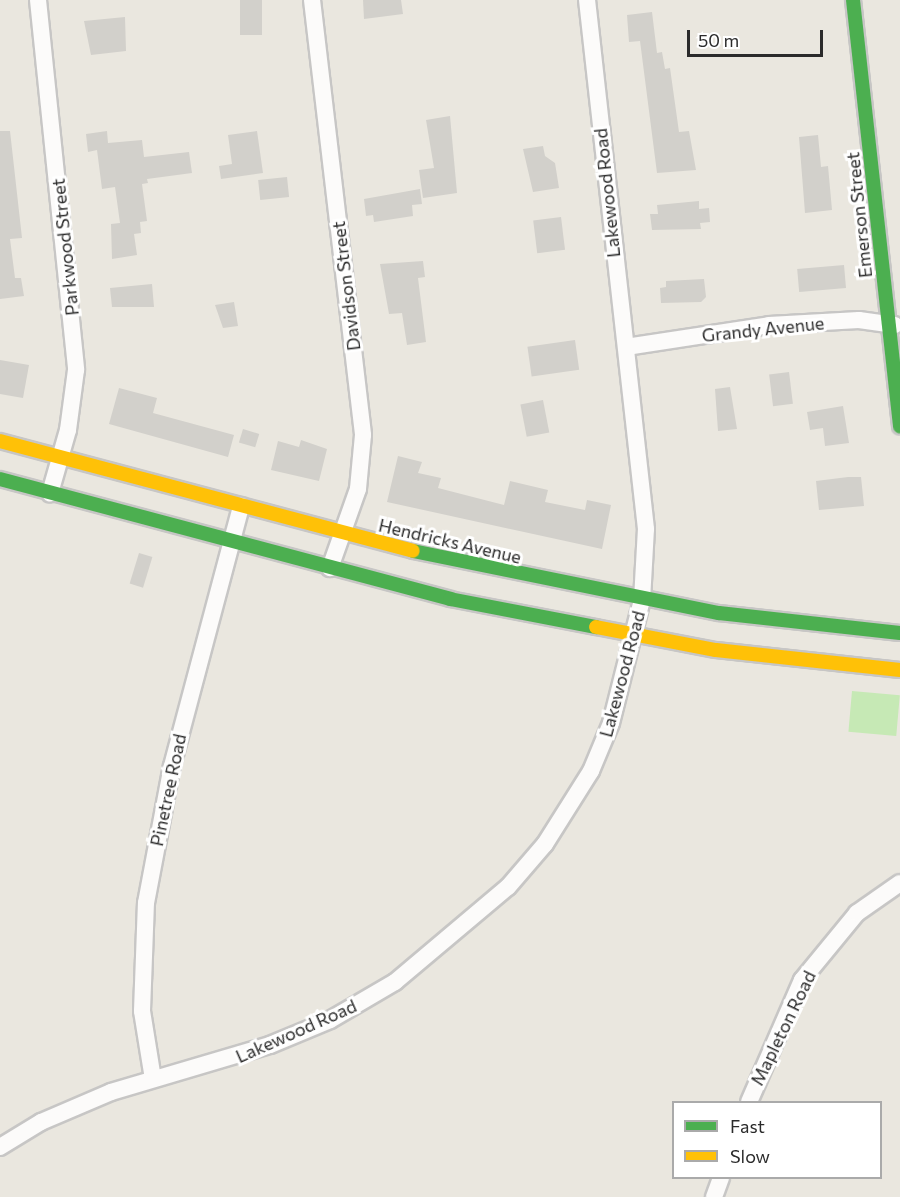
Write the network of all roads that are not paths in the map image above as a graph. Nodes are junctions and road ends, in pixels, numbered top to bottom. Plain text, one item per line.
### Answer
1 (38, 0) edge
2 (312, 0) edge
3 (587, 0) edge
4 (853, 0) edge
5 (894, 324) edge
6 (626, 347) junction
7 (900, 426) edge
8 (0, 441) edge
9 (61, 457) junction
10 (0, 479) edge
11 (50, 493) junction
12 (241, 506) junction
13 (343, 534) junction
14 (231, 539) junction
15 (330, 568) junction
16 (642, 600) junction
17 (900, 633) edge
18 (634, 635) junction
19 (900, 670) edge
20 (900, 883) edge
21 (153, 1079) junction
22 (749, 1101) edge
23 (0, 1147) edge
24 (721, 1179) edge
25 (714, 1197) edge

1 - 9 street, Parkwood Street
2 - 13 street, Davidson Street
3 - 6 street, Lakewood Road
4 - 5 main road, Emerson Street
5 - 6 street, Grandy Avenue
5 - 7 main road, Emerson Street
6 - 16 street, Lakewood Road
8 - 9 main road, Hendricks Avenue
9 - 11 street, Parkwood Street
9 - 12 main road, Hendricks Avenue
10 - 11 main road
11 - 14 main road
12 - 13 main road, Hendricks Avenue
12 - 14 street, Pinetree Road
13 - 15 street, Davidson Street
13 - 16 main road, Hendricks Avenue
14 - 15 main road
14 - 21 street, Pinetree Road
15 - 18 main road
16 - 17 main road, Hendricks Avenue
16 - 18 street, Lakewood Road
18 - 19 main road
18 - 21 street, Lakewood Road
20 - 22 street, Mapleton Road
21 - 23 street, Lakewood Road
24 - 25 street

